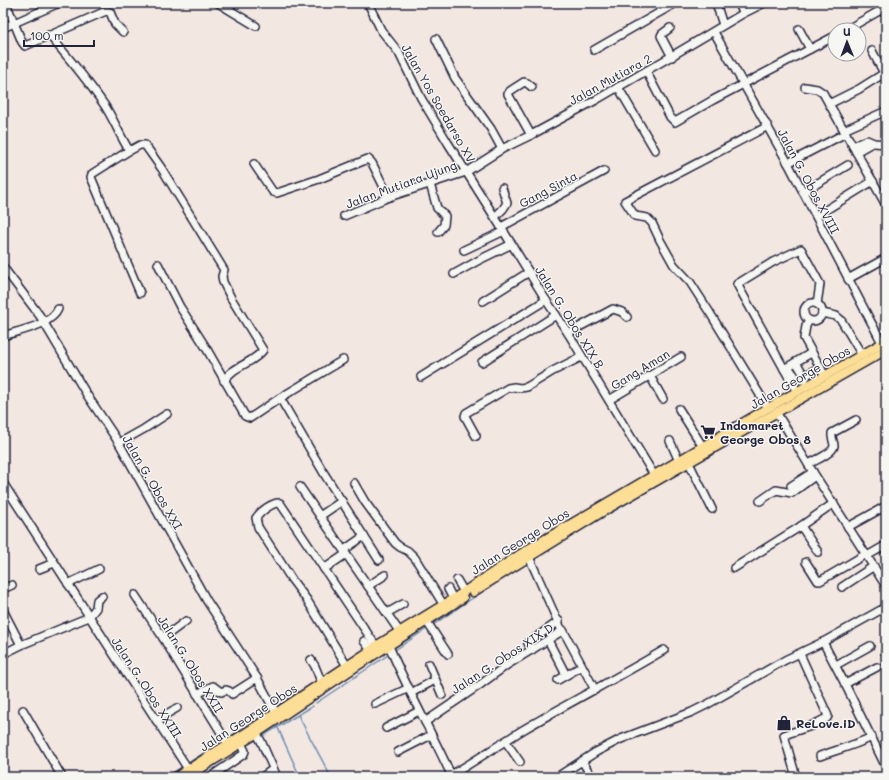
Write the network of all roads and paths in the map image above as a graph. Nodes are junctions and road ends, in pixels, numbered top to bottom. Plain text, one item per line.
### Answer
1 (6, 3) edge
2 (59, 3) edge
3 (218, 3) edge
4 (368, 3) edge
5 (676, 3) edge
6 (716, 3) edge
7 (738, 3) edge
8 (764, 3) edge
9 (885, 11) edge
10 (744, 13) junction
11 (15, 22) junction
12 (862, 22) edge
13 (724, 25) junction
14 (256, 26) dead end
15 (3, 28) edge
16 (670, 28) dead end
17 (799, 29) dead end
18 (123, 32) dead end
19 (714, 32) junction
20 (50, 35) junction
21 (436, 39) dead end
22 (827, 40) edge
23 (810, 49) junction
24 (594, 50) dead end
25 (872, 51) dead end
26 (672, 57) junction
27 (646, 71) junction
28 (744, 84) junction
29 (532, 87) dead end
30 (618, 87) junction
31 (805, 87) dead end
32 (829, 104) junction
33 (886, 111) edge
34 (768, 126) junction
35 (845, 132) junction
36 (531, 135) junction
37 (886, 144) edge
38 (502, 149) junction
39 (855, 149) junction
40 (130, 150) junction
41 (655, 150) dead end
42 (788, 163) junction
43 (254, 164) dead end
44 (848, 165) dead end
45 (466, 172) junction
46 (604, 172) dead end
47 (873, 181) junction
48 (430, 184) junction
49 (502, 188) dead end
50 (803, 192) junction
51 (389, 197) junction
52 (886, 205) edge
53 (344, 216) dead end
54 (816, 216) junction
55 (495, 217) junction
56 (503, 229) junction
57 (438, 232) dead end
58 (512, 244) junction
59 (464, 250) dead end
60 (886, 258) edge
61 (158, 264) dead end
62 (3, 266) edge
63 (529, 272) junction
64 (454, 274) dead end
65 (848, 279) junction
66 (140, 293) dead end
67 (546, 300) junction
68 (482, 301) dead end
69 (817, 304) junction
70 (58, 309) dead end
71 (822, 313) junction
72 (556, 315) junction
73 (627, 316) dead end
74 (809, 320) junction
75 (44, 322) junction
76 (568, 333) junction
77 (3, 336) edge
78 (884, 345) edge
79 (812, 353) junction
80 (861, 353) junction
81 (581, 357) junction
82 (681, 357) dead end
83 (343, 360) dead end
84 (482, 362) dead end
85 (796, 362) junction
86 (820, 367) junction
87 (786, 368) junction
88 (808, 374) junction
89 (650, 376) junction
90 (825, 376) junction
91 (421, 377) dead end
92 (224, 381) junction
93 (796, 390) junction
94 (280, 398) junction
95 (663, 399) dead end
96 (609, 400) junction
97 (766, 407) junction
98 (679, 409) dead end
99 (776, 412) junction
100 (167, 414) dead end
101 (856, 420) dead end
102 (476, 436) dead end
103 (670, 441) dead end
104 (119, 444) junction
105 (703, 447) junction
106 (679, 461) junction
107 (689, 463) junction
108 (808, 464) junction
109 (814, 474) junction
110 (654, 475) junction
111 (3, 483) edge
112 (354, 483) dead end
113 (790, 486) dead end
114 (300, 487) dead end
115 (342, 501) junction
116 (760, 501) dead end
117 (834, 503) junction
118 (886, 506) edge
119 (712, 509) dead end
120 (320, 516) junction
121 (801, 526) junction
122 (848, 527) junction
123 (364, 536) junction
124 (886, 545) edge
125 (345, 552) junction
126 (818, 552) dead end
127 (866, 555) junction
128 (529, 557) junction
129 (379, 560) dead end
130 (54, 562) junction
131 (806, 562) dead end
132 (874, 566) junction
133 (734, 568) dead end
134 (39, 569) dead end
135 (99, 569) dead end
136 (324, 569) junction
137 (385, 575) dead end
138 (457, 580) dead end
139 (68, 584) junction
140 (12, 585) dead end
141 (368, 586) junction
142 (886, 586) edge
143 (842, 587) dead end
144 (3, 589) edge
145 (448, 589) dead end
146 (464, 592) junction
147 (135, 595) dead end
148 (102, 596) dead end
149 (453, 599) junction
150 (403, 604) dead end
151 (443, 604) junction
152 (886, 607) edge
153 (3, 610) edge
154 (387, 612) junction
155 (89, 617) junction
156 (186, 621) dead end
157 (558, 621) junction
158 (427, 622) junction
159 (563, 630) junction
160 (399, 631) junction
161 (163, 638) junction
162 (548, 640) junction
163 (364, 641) dead end
164 (823, 642) junction
165 (20, 645) junction
166 (389, 646) junction
167 (870, 646) dead end
168 (374, 648) junction
169 (532, 650) junction
170 (664, 650) dead end
171 (3, 654) edge
172 (448, 654) dead end
173 (800, 654) junction
174 (311, 660) dead end
175 (429, 664) dead end
176 (836, 665) junction
177 (347, 666) junction
178 (877, 667) dead end
179 (577, 669) dead end
180 (566, 675) junction
181 (257, 678) junction
182 (435, 680) junction
183 (558, 680) dead end
184 (322, 682) junction
185 (845, 684) junction
186 (410, 690) junction
187 (595, 690) junction
188 (197, 694) junction
189 (442, 695) dead end
190 (375, 704) dead end
191 (177, 708) dead end
192 (23, 710) dead end
193 (419, 711) junction
194 (276, 713) junction
195 (156, 720) junction
196 (425, 722) junction
197 (386, 728) dead end
198 (257, 735) junction
199 (431, 735) junction
200 (872, 737) junction
201 (506, 742) junction
202 (243, 745) junction
203 (398, 752) dead end
204 (231, 753) junction
205 (820, 756) dead end
206 (582, 761) junction
207 (520, 762) dead end
208 (215, 766) junction
209 (886, 767) edge
210 (273, 769) junction
211 (187, 773) edge
212 (451, 776) edge
213 (62, 777) edge
214 (176, 777) edge
215 (210, 777) edge
216 (262, 777) edge
217 (277, 777) edge
218 (557, 777) edge
219 (592, 777) edge
220 (796, 777) edge

1 - 11 street
2 - 11 street
3 - 14 street
4 - 45 street, Jalan Yos Soedarso XV
5 - 24 street
6 - 13 street
7 - 10 street
8 - 10 street, Jalan Mutiara 2
9 - 12 street
10 - 13 street, Jalan Mutiara 2
11 - 15 street
11 - 20 street
13 - 19 street, Jalan Mutiara 2
16 - 26 street
17 - 23 street
18 - 20 street
19 - 26 street, Jalan Mutiara 2
19 - 28 street, Jalan G. Obos XVIII
20 - 40 street
21 - 38 street
22 - 23 street
23 - 28 street
25 - 32 street
26 - 27 street, Jalan Mutiara 2
27 - 28 street
27 - 30 street, Jalan Mutiara 2
28 - 34 street, Jalan G. Obos XVIII
29 - 36 street
30 - 36 street, Jalan Mutiara 2
30 - 41 street
31 - 32 street
32 - 35 street
33 - 35 street
34 - 42 street, Jalan G. Obos XVIII
34 - 97 street
35 - 39 street
35 - 42 street
36 - 38 street, Jalan Mutiara 2
37 - 39 street
38 - 45 street, Jalan Mutiara 2
39 - 47 street
40 - 66 street
40 - 92 street
42 - 50 street, Jalan G. Obos XVIII
43 - 51 street
44 - 50 street
45 - 48 street, Jalan Mutiara Ujung
45 - 55 street, Jalan G. Obos XIX B
46 - 56 street, Gang Sinta
47 - 52 street
47 - 54 street
48 - 51 street, Jalan Mutiara Ujung
48 - 57 street
49 - 55 street
50 - 54 street, Jalan G. Obos XVIII
51 - 53 street, Jalan Mutiara Ujung
54 - 65 street, Jalan G. Obos XVIII
55 - 56 street, Jalan G. Obos XIX B
56 - 58 street, Jalan G. Obos XIX B
56 - 59 street, Gang Sinta
58 - 63 street, Jalan G. Obos XIX B
58 - 64 street
60 - 65 street
61 - 92 street
62 - 75 street, Jalan G. Obos XXI
63 - 67 street, Jalan G. Obos XIX B
63 - 68 street
65 - 78 street, Jalan G. Obos XVIII
67 - 72 street, Jalan G. Obos XIX B
67 - 91 street
69 - 71 street
69 - 74 street
69 - 87 street
70 - 75 street
71 - 74 street
71 - 80 street
72 - 76 street, Jalan G. Obos XIX B
72 - 84 street
73 - 76 street
74 - 79 street
75 - 77 street
75 - 104 street, Jalan G. Obos XXI
76 - 81 street, Jalan G. Obos XIX B
78 - 80 main road, Jalan George Obos
78 - 99 main road, Jalan George Obos
79 - 85 street
79 - 86 street
80 - 90 main road, Jalan George Obos
81 - 96 street, Jalan G. Obos XIX B
81 - 102 street
82 - 89 street, Gang Aman
83 - 94 street
85 - 87 street
85 - 88 street
86 - 88 street
86 - 90 street
87 - 88 street
87 - 93 street
89 - 95 street
89 - 96 street, Gang Aman
90 - 93 main road, Jalan George Obos
92 - 94 street
93 - 97 main road, Jalan George Obos
94 - 115 street
96 - 110 street, Jalan G. Obos XIX B
97 - 105 main road, Jalan George Obos
98 - 105 street
99 - 107 main road, Jalan George Obos
99 - 108 street
100 - 104 street
101 - 108 street
103 - 106 street
104 - 181 street, Jalan G. Obos XXI
105 - 106 main road, Jalan George Obos
106 - 110 main road, Jalan George Obos
107 - 119 street
107 - 128 main road, Jalan George Obos
108 - 109 street
109 - 113 street
109 - 116 street
109 - 117 street
110 - 146 main road, Jalan George Obos
111 - 130 street, Jalan G. Obos XXIII
112 - 151 street
114 - 120 street
115 - 120 street
115 - 123 street
117 - 121 street
117 - 122 street
118 - 122 street
120 - 125 street
121 - 126 street
121 - 133 street
122 - 127 street
123 - 125 street
123 - 129 street
124 - 127 street
125 - 136 street
125 - 141 street
127 - 131 street
127 - 132 street
128 - 157 street, Jalan G. Obos XIX D
128 - 158 main road, Jalan George Obos
130 - 134 street
130 - 139 street, Jalan G. Obos XXIII
132 - 142 street
132 - 143 street
135 - 139 street
136 - 168 street
136 - 177 street
137 - 141 street
138 - 146 street
139 - 155 street, Jalan G. Obos XXIII
140 - 144 street
141 - 154 street
145 - 149 street
146 - 149 main road, Jalan George Obos
147 - 161 street, Jalan G. Obos XXII
148 - 155 street
149 - 151 main road, Jalan George Obos
150 - 154 street
151 - 160 main road, Jalan George Obos
152 - 164 street
153 - 165 street
154 - 160 street
155 - 165 street
155 - 195 street, Jalan G. Obos XXIII
156 - 161 street
157 - 159 street, Jalan G. Obos XIX D
157 - 169 street
158 - 166 main road, Jalan George Obos
158 - 172 street
159 - 162 street, Jalan G. Obos XIX D
159 - 187 street
160 - 168 main road, Jalan George Obos
161 - 188 street, Jalan G. Obos XXII
162 - 169 street, Jalan G. Obos XIX D
162 - 180 street
163 - 168 street
164 - 173 street
164 - 176 street
165 - 171 street
166 - 186 street
166 - 198 main road, Jalan George Obos
167 - 176 street
168 - 177 main road, Jalan George Obos
169 - 196 street, Jalan G. Obos XIX D
170 - 187 street
173 - 206 street
173 - 220 street
174 - 184 street
175 - 182 street
176 - 185 street
177 - 184 main road, Jalan George Obos
178 - 185 street
179 - 180 street
180 - 183 street
181 - 188 street
181 - 194 street, Jalan G. Obos XXI
182 - 186 street
182 - 189 street
184 - 194 main road, Jalan George Obos
185 - 200 street
186 - 190 street
186 - 193 street
187 - 201 street
188 - 204 street, Jalan G. Obos XXII
191 - 195 street
192 - 213 street
193 - 196 street
193 - 197 street
194 - 198 main road, Jalan George Obos
195 - 211 street, Jalan G. Obos XXIII
196 - 199 street
198 - 202 main road, Jalan George Obos
198 - 204 main road, Jalan George Obos
198 - 210 street
199 - 203 street
199 - 212 street
200 - 205 street
200 - 209 street
201 - 207 street
201 - 212 street
202 - 204 main road, Jalan George Obos
202 - 204 street
204 - 208 main road, Jalan George Obos
204 - 208 street
204 - 211 main road, Jalan George Obos
206 - 218 street
206 - 219 street
208 - 211 main road, Jalan George Obos
208 - 215 street
210 - 216 street
210 - 217 street
211 - 214 main road, Jalan George Obos

